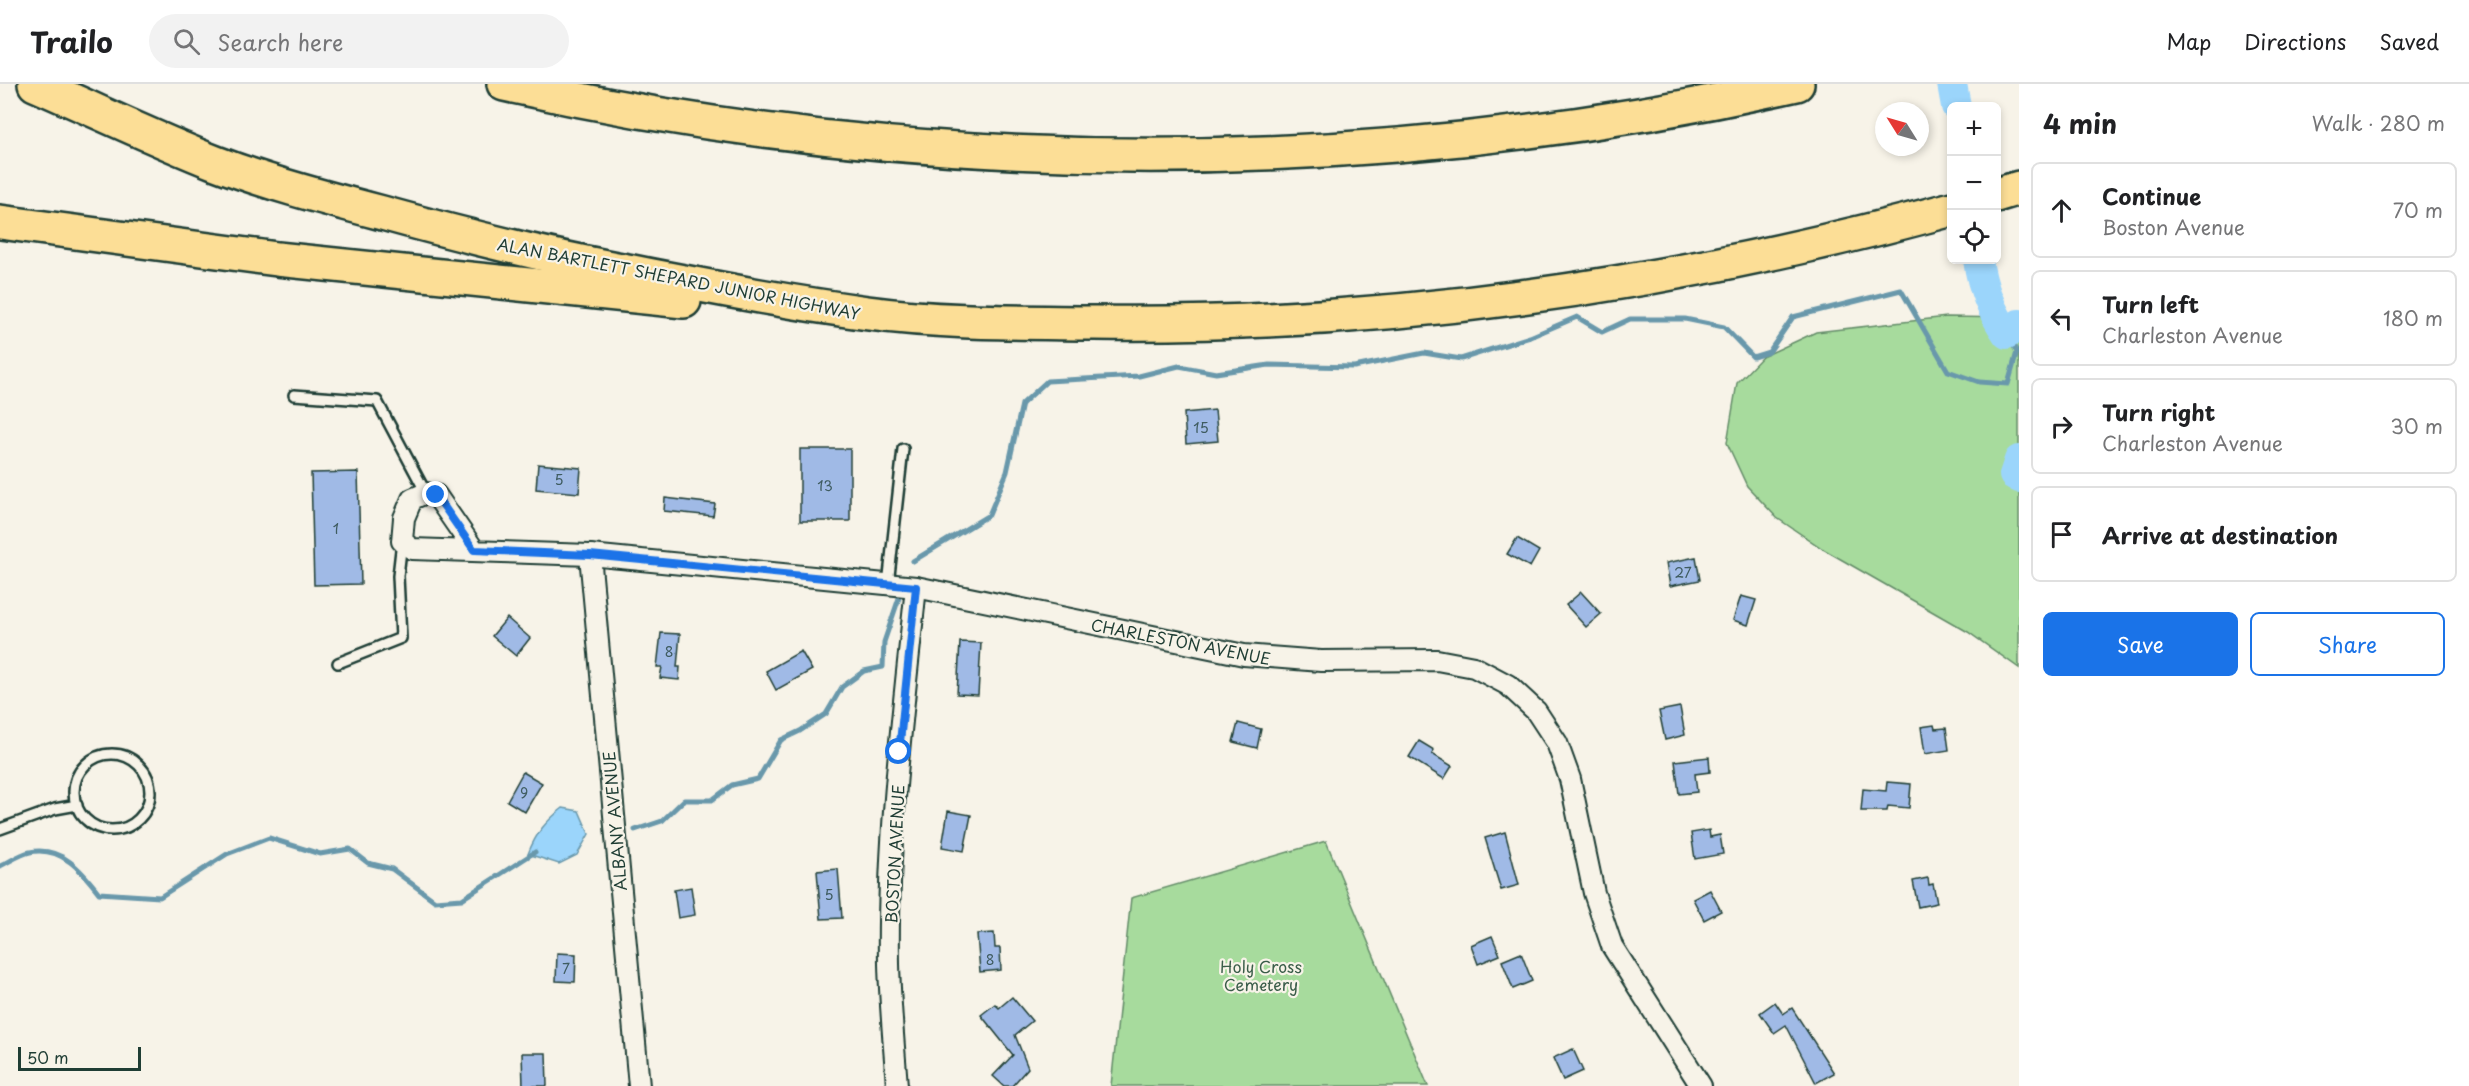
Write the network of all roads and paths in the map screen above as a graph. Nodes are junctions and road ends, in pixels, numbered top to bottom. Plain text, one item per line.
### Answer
1 (35, 84) edge
2 (504, 84) edge
3 (564, 84) edge
4 (1797, 84) edge
5 (640, 111) junction
6 (2019, 188) edge
7 (2001, 193) edge
8 (1944, 211) edge
9 (0, 222) edge
10 (870, 314) junction
11 (294, 395) dead end
12 (903, 449) dead end
13 (426, 493) junction
14 (402, 541) junction
15 (474, 550) junction
16 (590, 555) junction
17 (888, 585) junction
18 (916, 587) junction
19 (339, 663) dead end
20 (76, 805) junction
21 (0, 829) edge
22 (639, 1086) edge
23 (897, 1086) edge
24 (1701, 1086) edge

1 - 10 highway, ALAN BARTLETT SHEPARD JUNIOR HIGHWAY
2 - 5 highway
3 - 5 highway
4 - 5 highway
6 - 7 highway
8 - 10 highway, ALAN BARTLETT SHEPARD JUNIOR HIGHWAY
9 - 10 highway
11 - 13 lane
12 - 17 lane
13 - 14 street
13 - 15 street
14 - 15 street, CHARLESTON AVENUE
14 - 19 lane
15 - 16 street, CHARLESTON AVENUE
16 - 17 street, CHARLESTON AVENUE
16 - 22 street, ALBANY AVENUE
17 - 18 street, CHARLESTON AVENUE
18 - 23 street, BOSTON AVENUE
18 - 24 street, CHARLESTON AVENUE
20 - 20 lane
20 - 21 lane

